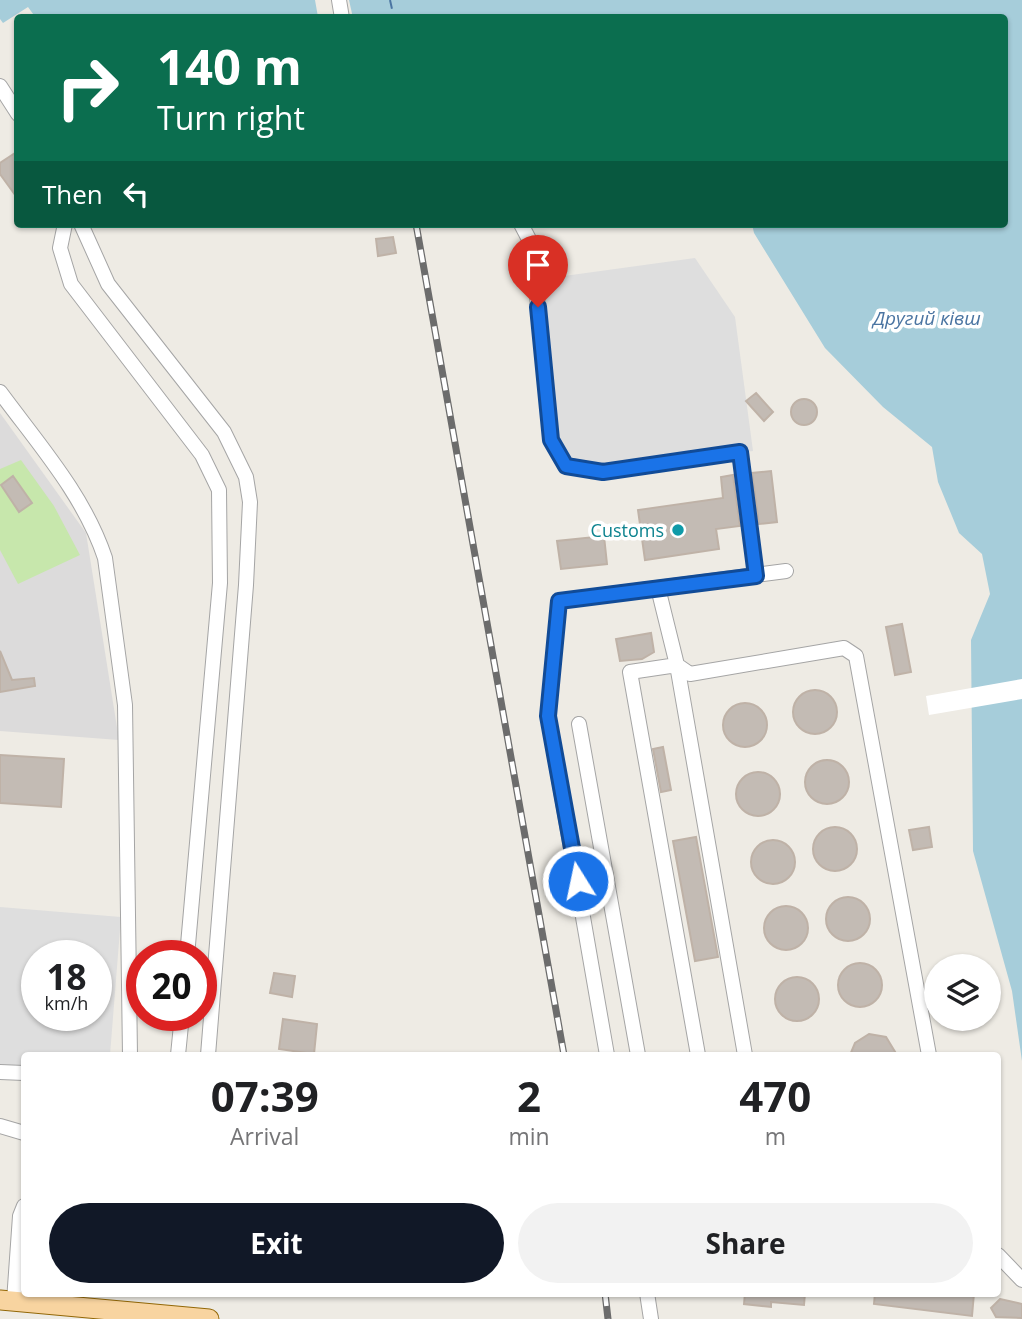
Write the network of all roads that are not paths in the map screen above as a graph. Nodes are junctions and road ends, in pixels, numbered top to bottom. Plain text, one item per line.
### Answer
1 (0, 86) edge
2 (14, 108) edge
3 (64, 228) edge
4 (83, 228) edge
5 (523, 228) edge
6 (0, 392) edge
7 (786, 572) dead end
8 (756, 576) junction
9 (658, 588) junction
10 (677, 665) junction
11 (579, 724) dead end
12 (188, 940) edge
13 (180, 1031) edge
14 (130, 1052) edge
15 (178, 1052) edge
16 (208, 1052) edge
17 (606, 1052) edge
18 (637, 1052) edge
19 (697, 1052) edge
20 (744, 1052) edge
21 (928, 1052) edge
22 (0, 1072) edge
23 (21, 1073) edge
24 (0, 1126) edge
25 (21, 1132) edge
26 (21, 1214) edge
27 (1001, 1258) edge
28 (1022, 1280) edge
29 (647, 1297) edge
30 (7, 1301) edge
31 (158, 1317) edge
32 (209, 1319) edge
33 (651, 1319) edge

1 - 2 lane
3 - 12 lane
4 - 16 lane
5 - 8 lane
6 - 14 lane
7 - 8 lane
8 - 9 lane
9 - 10 lane
9 - 17 lane
10 - 19 lane
10 - 20 lane
10 - 21 lane
11 - 18 lane
13 - 15 lane
22 - 23 lane
24 - 25 lane
26 - 30 lane
27 - 28 lane
29 - 33 lane
30 - 31 main road
31 - 32 main road

